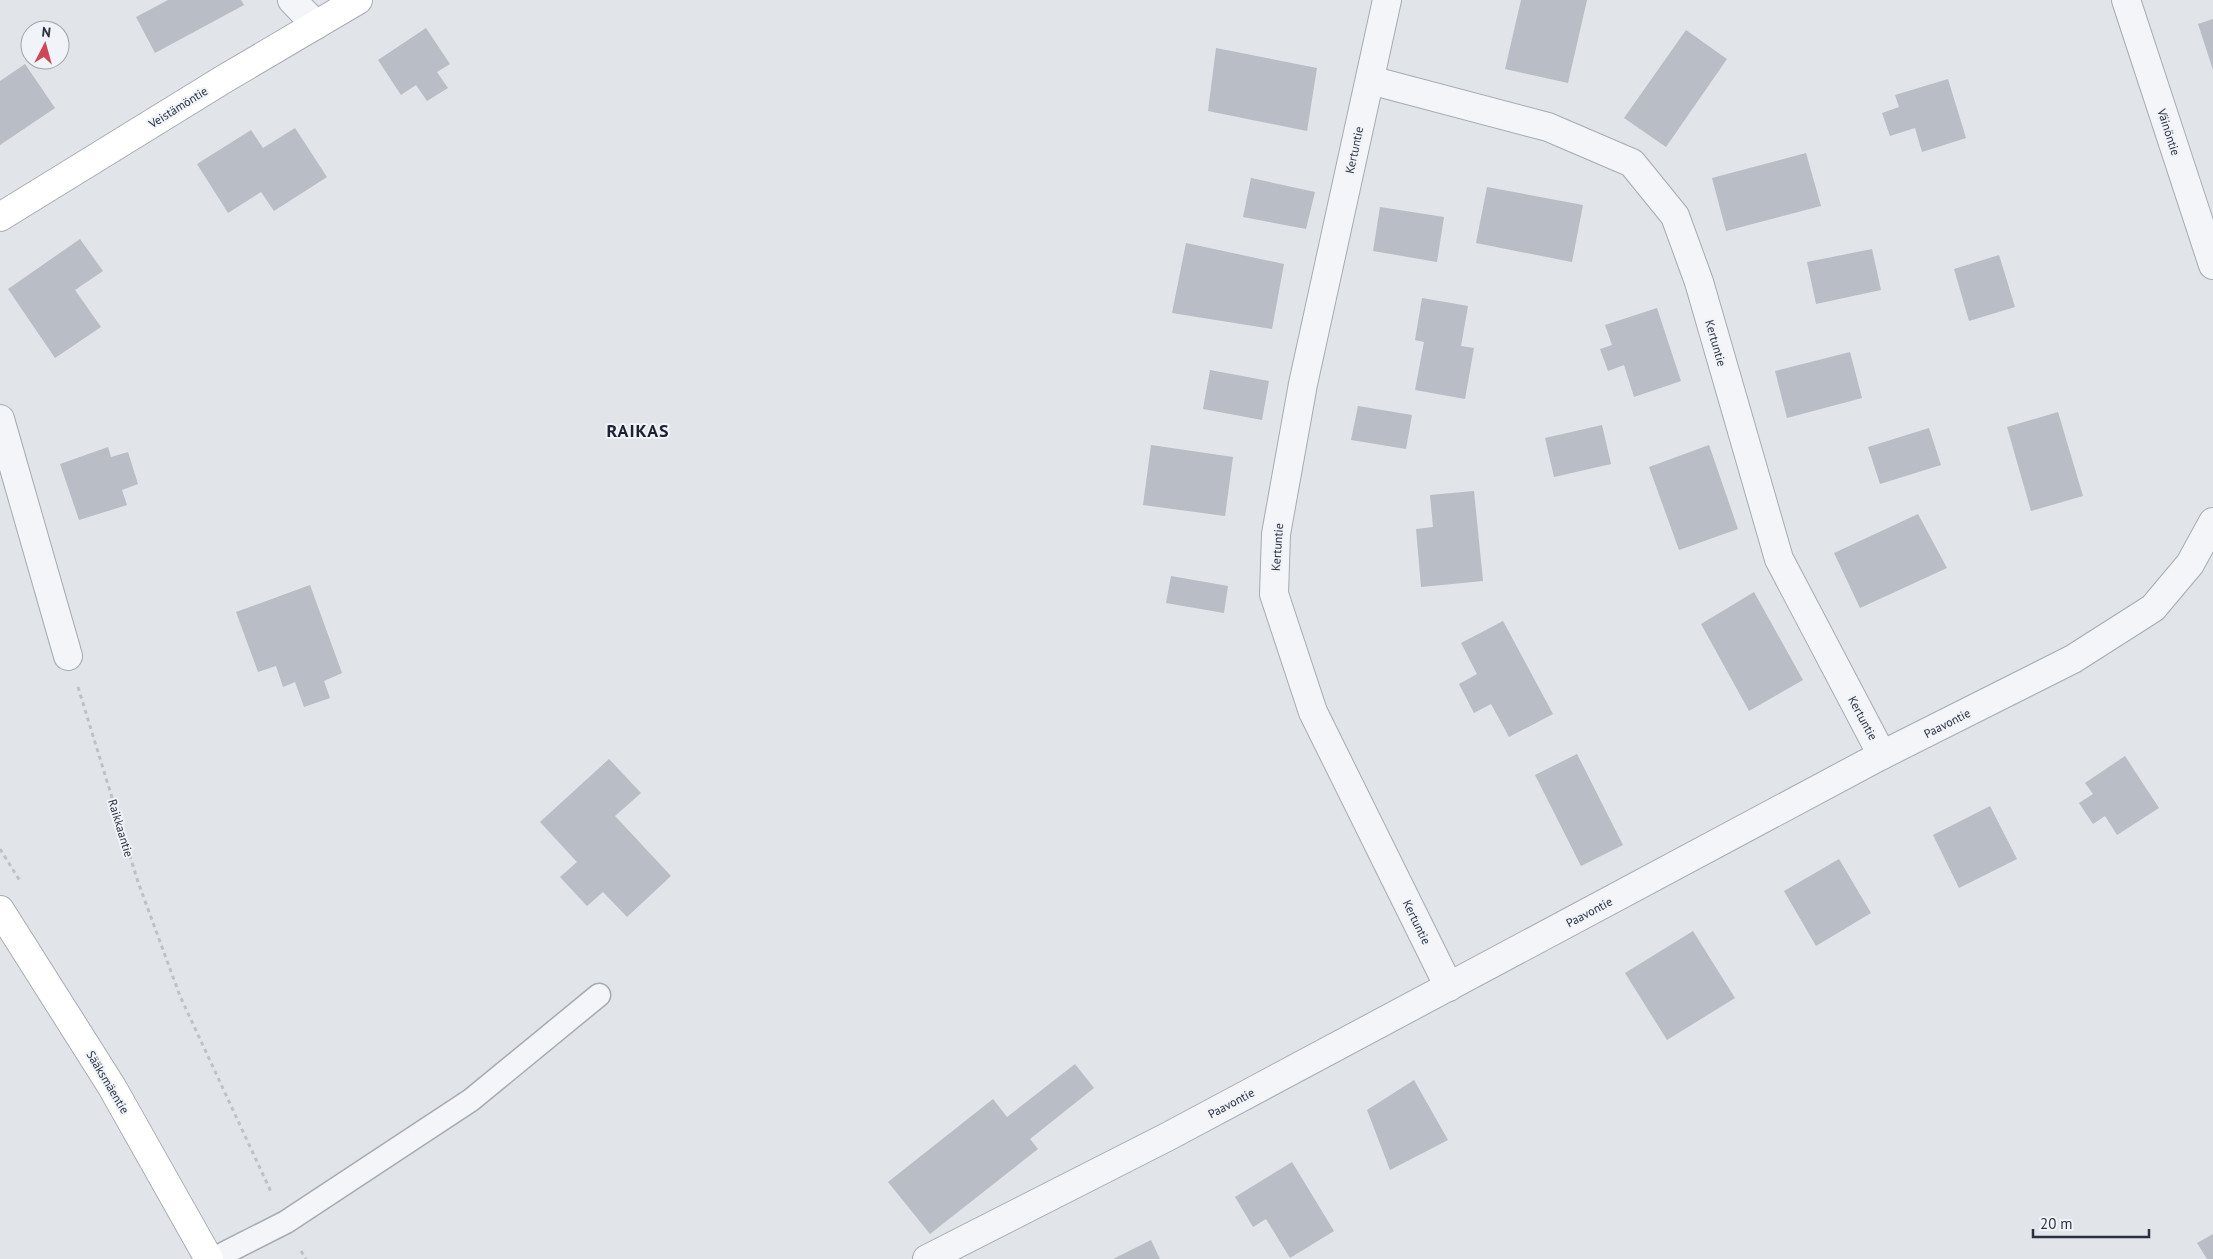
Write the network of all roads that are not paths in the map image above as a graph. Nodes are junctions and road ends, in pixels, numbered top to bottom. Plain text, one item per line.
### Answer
1 (292, 0) edge
2 (358, 0) edge
3 (1387, 0) edge
4 (2126, 0) edge
5 (316, 25) junction
6 (1370, 80) junction
7 (0, 217) edge
8 (2213, 265) edge
9 (0, 419) edge
10 (2213, 522) edge
11 (68, 656) road end
12 (1882, 755) junction
13 (0, 910) edge
14 (1449, 987) junction
15 (599, 995) dead end
16 (209, 1259) edge
17 (213, 1259) edge
18 (927, 1259) edge

1 - 5 street
2 - 5 street, Veistämöntie
3 - 6 street, Kertuntie
4 - 8 street, Väinöntie
5 - 7 street, Veistämöntie
6 - 12 street, Kertuntie
6 - 14 street, Kertuntie
9 - 11 street
10 - 12 street, Paavontie
12 - 14 street, Paavontie
13 - 16 street, Sääksmäentie
14 - 18 street, Paavontie
15 - 17 lane

